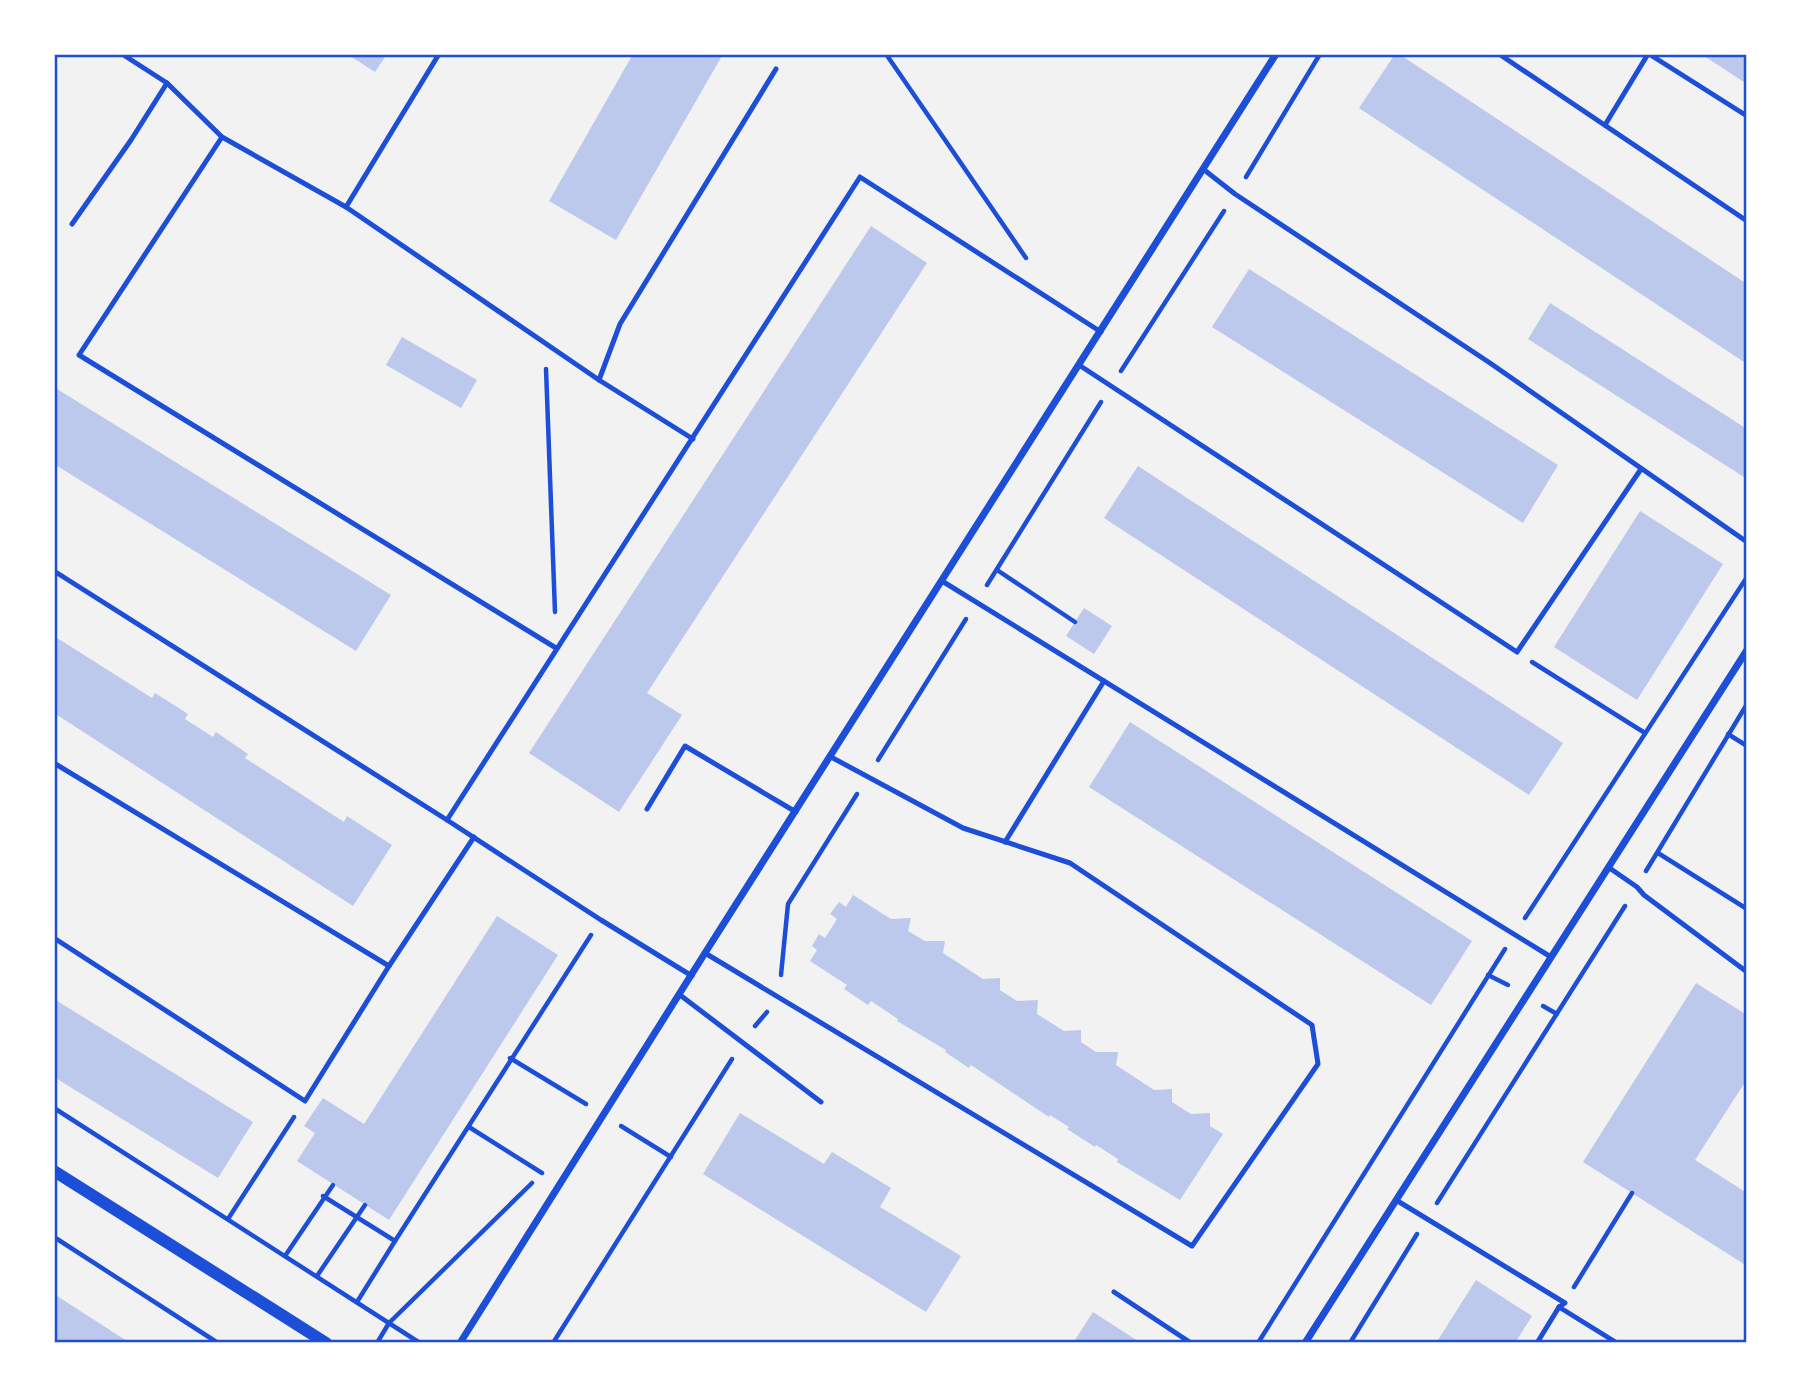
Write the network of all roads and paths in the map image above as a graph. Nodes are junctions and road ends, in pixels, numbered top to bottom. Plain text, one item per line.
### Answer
1 (122, 54) edge
2 (439, 54) edge
3 (886, 54) edge
4 (1276, 54) edge
5 (1320, 54) edge
6 (1499, 54) edge
7 (1648, 54) edge
8 (776, 69) dead end
9 (167, 83) junction
10 (1747, 116) edge
11 (1605, 125) junction
12 (222, 137) junction
13 (1203, 169) junction
14 (1235, 194) junction
15 (346, 207) junction
16 (1747, 220) edge
17 (72, 224) dead end
18 (1030, 263) dead end
19 (1101, 332) junction
20 (545, 343) junction
21 (1079, 365) junction
22 (599, 380) junction
23 (1110, 387) junction
24 (693, 439) junction
25 (1641, 469) junction
26 (1747, 541) edge
27 (997, 570) junction
28 (54, 571) edge
29 (1747, 578) edge
30 (942, 581) junction
31 (977, 602) junction
32 (1075, 622) dead end
33 (556, 648) junction
34 (1747, 650) edge
35 (1517, 653) junction
36 (1104, 681) junction
37 (1747, 704) edge
38 (1645, 733) junction
39 (1728, 734) junction
40 (1747, 746) edge
41 (831, 757) junction
42 (54, 763) edge
43 (867, 777) junction
44 (647, 809) dead end
45 (796, 812) junction
46 (447, 820) junction
47 (474, 838) junction
48 (1005, 842) junction
49 (1658, 853) junction
50 (1608, 867) junction
51 (1637, 887) junction
52 (1747, 909) edge
53 (601, 920) junction
54 (1514, 934) junction
55 (54, 938) edge
56 (705, 953) junction
57 (1551, 957) junction
58 (389, 966) junction
59 (1747, 972) edge
60 (692, 975) junction
61 (680, 995) junction
62 (778, 998) junction
63 (741, 1043) junction
64 (510, 1059) junction
65 (304, 1101) junction
66 (821, 1102) dead end
67 (589, 1106) dead end
68 (54, 1108) edge
69 (469, 1127) junction
70 (54, 1171) edge
71 (333, 1185) dead end
72 (1632, 1193) dead end
73 (323, 1196) junction
74 (1396, 1200) junction
75 (365, 1205) dead end
76 (355, 1216) junction
77 (1427, 1218) junction
78 (228, 1219) junction
79 (54, 1237) edge
80 (395, 1241) junction
81 (285, 1256) junction
82 (317, 1276) junction
83 (1114, 1292) dead end
84 (357, 1302) junction
85 (1562, 1305) junction
86 (389, 1323) junction
87 (218, 1343) edge
88 (326, 1343) edge
89 (377, 1343) edge
90 (420, 1343) edge
91 (460, 1343) edge
92 (553, 1343) edge
93 (1191, 1343) edge
94 (1258, 1343) edge
95 (1305, 1343) edge
96 (1350, 1343) edge
97 (1537, 1343) edge
98 (1617, 1343) edge

1 - 9 lane
2 - 15 lane
3 - 18 path
4 - 13 street
5 - 14 path
6 - 11 lane
7 - 10 lane
7 - 11 lane
8 - 22 lane
9 - 12 lane
9 - 17 lane
11 - 16 lane
12 - 15 lane
12 - 33 lane
13 - 14 lane
13 - 19 street
14 - 23 path
14 - 25 lane
15 - 20 lane
19 - 21 street
19 - 24 lane
20 - 22 lane
20 - 33 path
21 - 23 lane
21 - 30 street
22 - 24 lane
23 - 27 path
23 - 35 lane
24 - 33 lane
25 - 26 lane
25 - 35 lane
27 - 31 path
27 - 32 path
28 - 46 lane
29 - 38 path
30 - 31 lane
30 - 41 street
31 - 36 lane
31 - 43 path
33 - 46 lane
34 - 50 street
35 - 38 path
36 - 48 lane
36 - 54 lane
37 - 39 path
38 - 54 path
39 - 40 path
39 - 49 path
41 - 43 lane
41 - 45 street
42 - 58 lane
43 - 48 lane
43 - 62 path
44 - 45 lane
45 - 56 street
46 - 47 lane
47 - 53 lane
47 - 58 lane
48 - 62 lane
49 - 51 path
49 - 52 path
50 - 51 lane
50 - 57 street
51 - 59 lane
51 - 77 path
53 - 60 lane
53 - 64 path
54 - 57 lane
54 - 94 path
55 - 65 lane
56 - 60 street
56 - 62 lane
57 - 74 street
58 - 65 lane
60 - 61 street
61 - 63 lane
61 - 91 street
62 - 63 path
63 - 66 lane
63 - 92 path
64 - 67 path
64 - 69 path
65 - 78 path
68 - 78 path
69 - 80 path
69 - 86 path
70 - 88 street
71 - 73 path
72 - 85 path
73 - 76 path
73 - 81 path
74 - 77 lane
74 - 95 street
75 - 76 path
76 - 80 path
76 - 82 path
77 - 85 lane
77 - 96 path
78 - 81 path
79 - 87 path
80 - 84 path
81 - 82 path
82 - 84 path
83 - 93 lane
84 - 86 path
85 - 97 lane
85 - 98 lane
86 - 89 path
86 - 90 path

